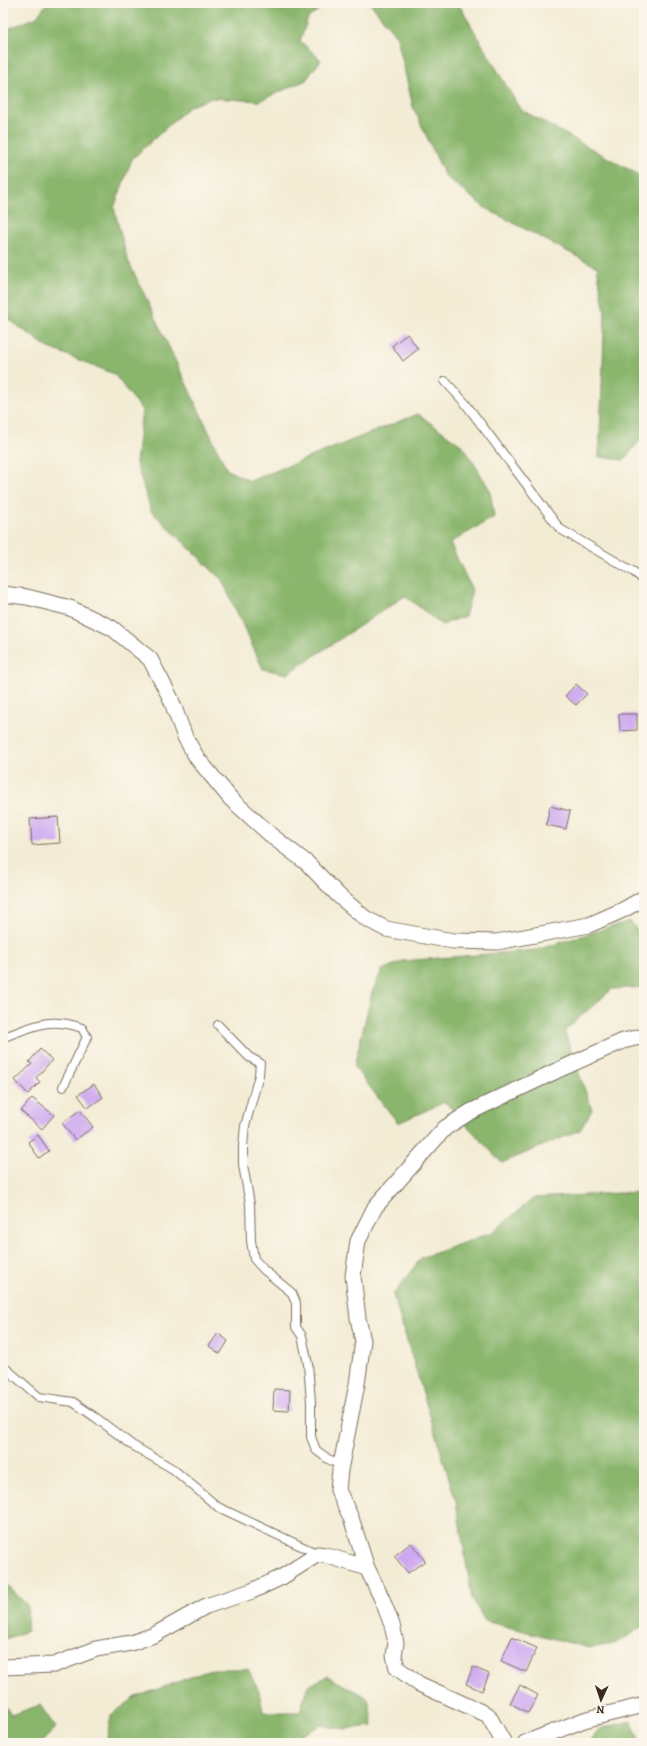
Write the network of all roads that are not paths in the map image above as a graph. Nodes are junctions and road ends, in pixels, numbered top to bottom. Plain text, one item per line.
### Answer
1 (444, 381) dead end
2 (644, 580) edge
3 (3, 594) edge
4 (644, 898) edge
5 (218, 1025) dead end
6 (3, 1035) edge
7 (644, 1036) edge
8 (63, 1087) dead end
9 (3, 1366) edge
10 (341, 1464) junction
11 (318, 1554) junction
12 (367, 1568) junction
13 (3, 1668) edge
14 (644, 1705) edge
15 (504, 1743) edge
16 (525, 1743) edge

1 - 2 lane
3 - 4 street
5 - 10 lane
6 - 8 lane
7 - 10 street
9 - 11 lane
10 - 12 street
11 - 12 street
11 - 13 street
12 - 15 street
14 - 16 street

